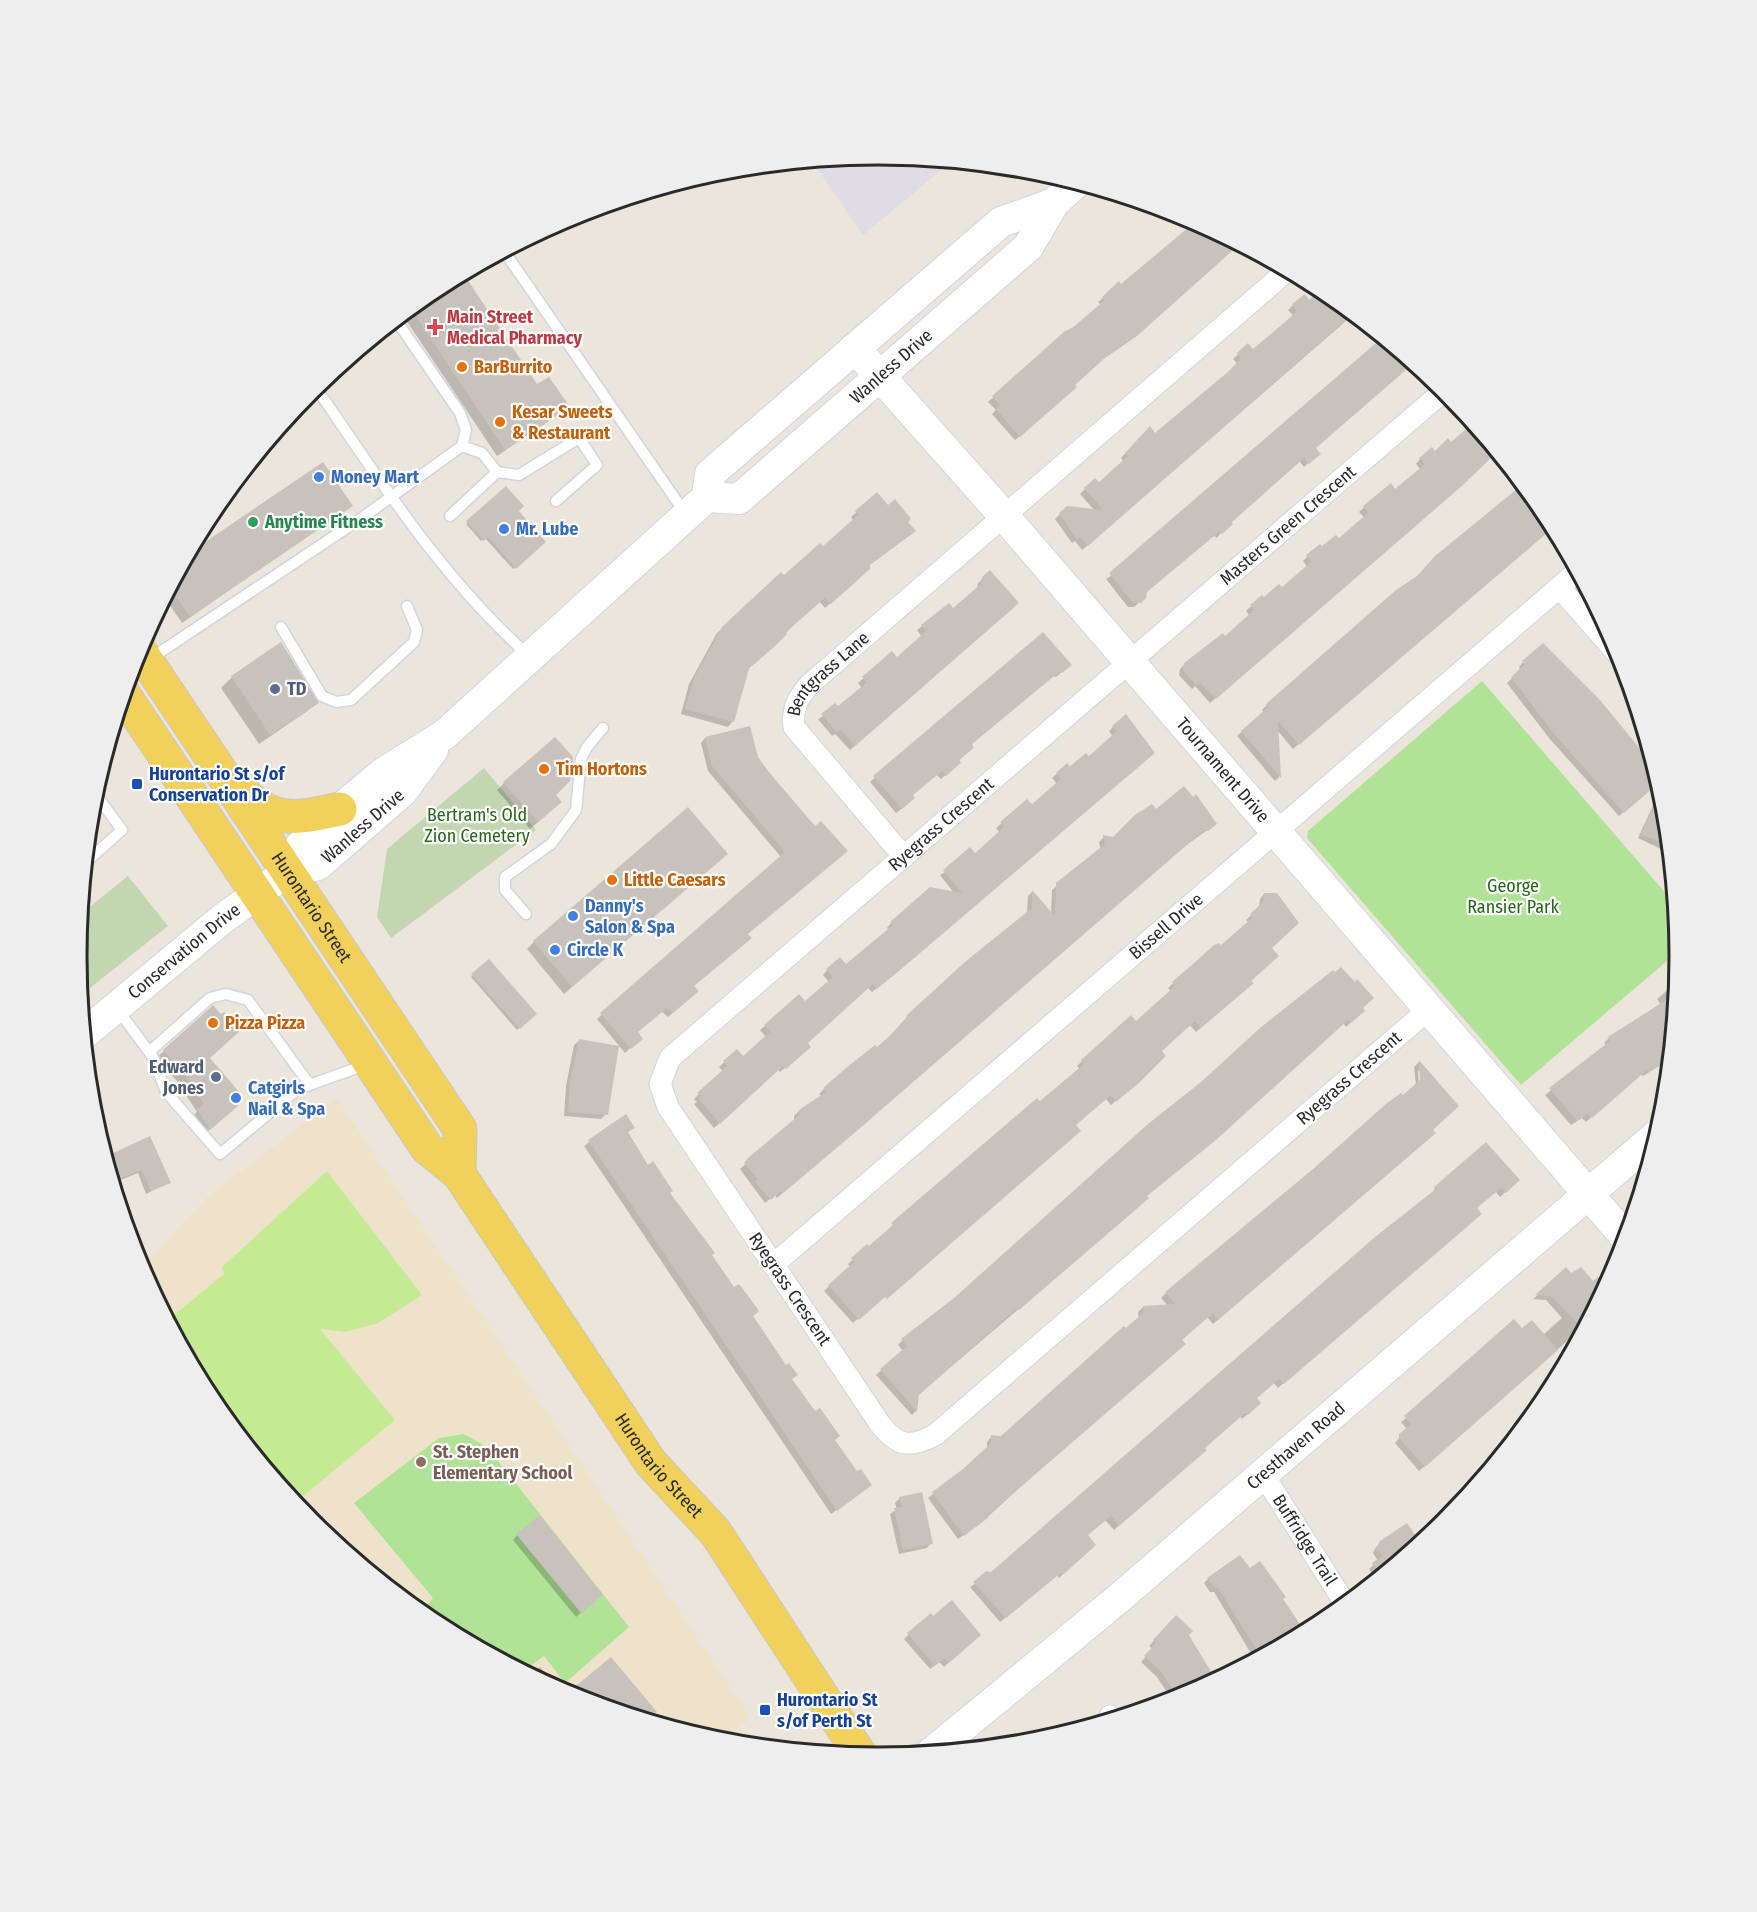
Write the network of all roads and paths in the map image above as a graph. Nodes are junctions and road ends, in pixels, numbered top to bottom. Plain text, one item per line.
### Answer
1 (1070, 188) edge
2 (1054, 203) junction
3 (508, 257) edge
4 (1282, 276) edge
5 (400, 326) edge
6 (855, 348) junction
7 (880, 376) junction
8 (321, 394) edge
9 (1438, 396) edge
10 (462, 446) junction
11 (497, 472) junction
12 (392, 497) junction
13 (556, 501) dead end
14 (697, 506) junction
15 (450, 516) dead end
16 (1004, 516) junction
17 (1572, 576) edge
18 (1559, 587) junction
19 (407, 606) dead end
20 (281, 627) dead end
21 (1602, 636) edge
22 (148, 650) edge
23 (145, 658) edge
24 (532, 658) junction
25 (1128, 662) junction
26 (129, 702) edge
27 (603, 728) dead end
28 (444, 735) junction
29 (201, 741) junction
30 (102, 803) edge
31 (340, 808) junction
32 (1276, 832) junction
33 (94, 855) edge
34 (904, 857) junction
35 (286, 872) junction
36 (256, 895) junction
37 (526, 914) dead end
38 (116, 1007) junction
39 (1428, 1010) junction
40 (91, 1028) edge
41 (149, 1052) junction
42 (370, 1063) junction
43 (310, 1085) junction
44 (1647, 1144) edge
45 (459, 1174) junction
46 (1587, 1194) junction
47 (1620, 1231) edge
48 (773, 1265) junction
49 (1263, 1474) junction
50 (1341, 1597) edge
51 (941, 1745) edge
52 (855, 1747) edge

1 - 2 street, Wanless Drive
2 - 6 street, Wanless Drive
2 - 7 street, Wanless Drive
3 - 14 lane
4 - 16 street
5 - 10 lane
6 - 7 street, Tournament Drive
6 - 14 street, Wanless Drive
7 - 14 street, Wanless Drive
7 - 16 street, Tournament Drive
8 - 12 lane
9 - 25 street, Masters Green Crescent
10 - 11 lane
10 - 12 lane
11 - 13 lane
11 - 15 lane
12 - 22 lane
12 - 24 lane
14 - 24 street, Wanless Drive
16 - 25 street, Tournament Drive
16 - 34 street, Bentgrass Lane
17 - 18 street, Bissell Drive
18 - 21 street
18 - 32 street, Bissell Drive
19 - 20 lane
23 - 29 main road, Hurontario Street
24 - 28 street, Wanless Drive
25 - 32 street, Tournament Drive
25 - 34 street, Ryegrass Crescent
26 - 36 main road, Hurontario Street
27 - 37 lane
28 - 31 street, Wanless Drive
28 - 35 street, Wanless Drive
29 - 31 main road
29 - 35 main road, Hurontario Street
30 - 33 lane
31 - 35 street, Wanless Drive
32 - 39 street, Tournament Drive
32 - 48 street, Bissell Drive
34 - 48 street, Ryegrass Crescent
35 - 36 street, Conservation Drive
35 - 45 main road, Hurontario Street
36 - 38 street, Conservation Drive
36 - 42 main road, Hurontario Street
38 - 40 street, Conservation Drive
38 - 41 lane
39 - 46 street, Tournament Drive
39 - 48 street, Ryegrass Crescent
41 - 43 lane
41 - 43 lane
42 - 43 lane
42 - 45 main road, Hurontario Street
44 - 46 street, Cresthaven Road
45 - 52 main road, Hurontario Street
46 - 47 street, Tournament Drive
46 - 49 street, Cresthaven Road
49 - 50 street, Buffridge Trail
49 - 51 street, Cresthaven Road

